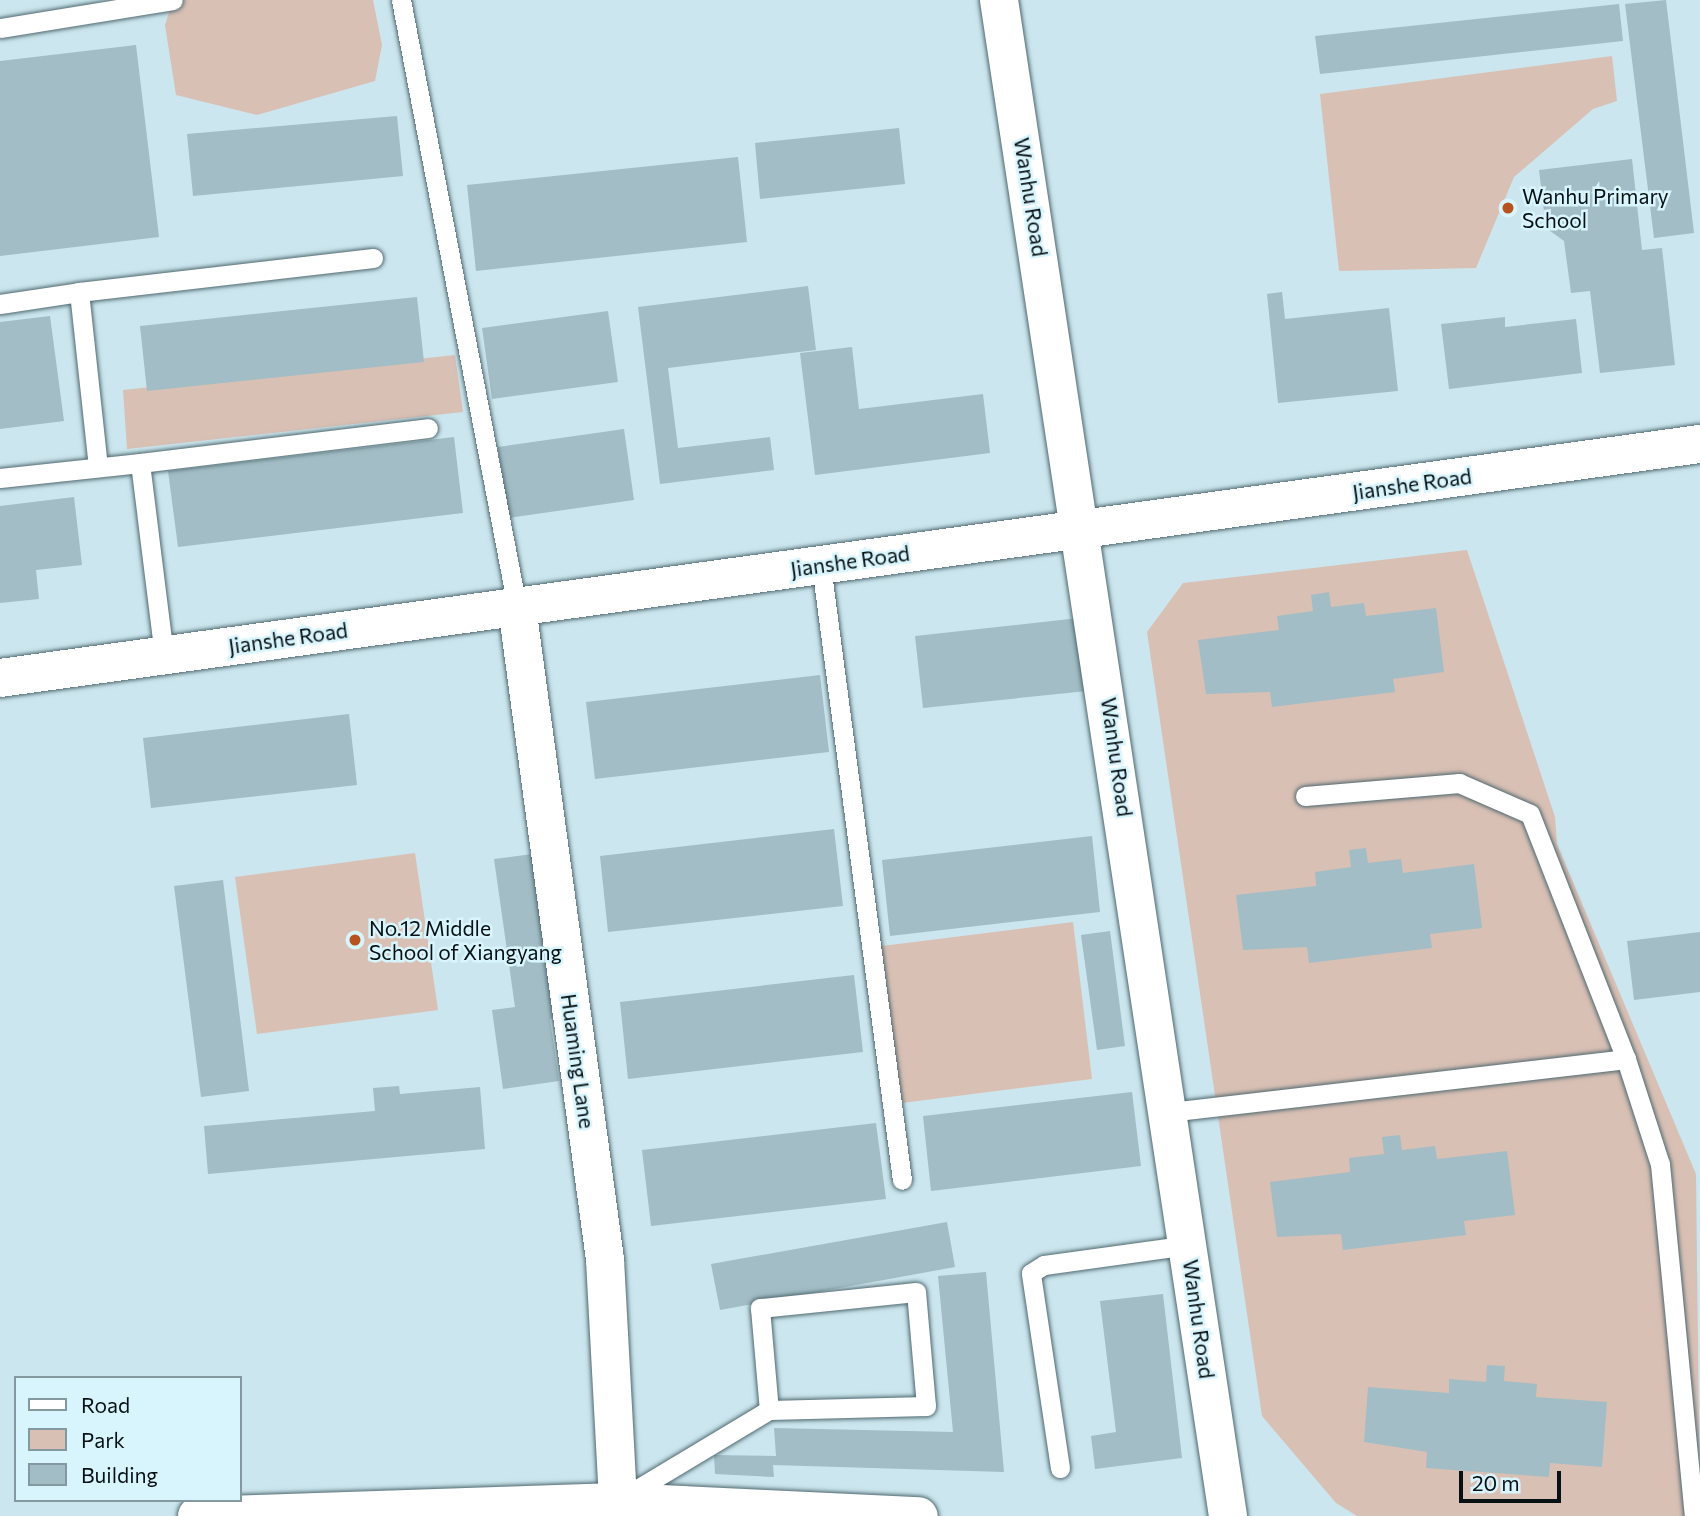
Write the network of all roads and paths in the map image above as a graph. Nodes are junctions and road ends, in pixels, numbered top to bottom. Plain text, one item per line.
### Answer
1 (173, 0) edge
2 (401, 0) edge
3 (999, 0) edge
4 (0, 27) edge
5 (373, 258) dead end
6 (79, 292) junction
7 (0, 304) edge
8 (428, 428) dead end
9 (1700, 444) edge
10 (141, 463) junction
11 (98, 467) junction
12 (0, 478) edge
13 (1084, 529) junction
14 (821, 565) junction
15 (517, 607) junction
16 (163, 655) junction
17 (0, 678) edge
18 (1305, 796) dead end
19 (1626, 1059) junction
20 (1169, 1112) junction
21 (902, 1180) dead end
22 (1188, 1245) junction
23 (769, 1410) junction
24 (1060, 1468) dead end
25 (618, 1509) edge
26 (197, 1516) edge
27 (919, 1516) edge
28 (1228, 1516) edge
29 (1694, 1516) edge

1 - 4 lane
2 - 15 lane
3 - 13 street, Wanhu Road
5 - 6 lane
6 - 7 lane
6 - 11 lane
8 - 10 lane
9 - 13 street, Jianshe Road
10 - 11 lane
10 - 16 lane
11 - 12 lane
13 - 14 street, Jianshe Road
13 - 20 street, Wanhu Road
14 - 15 street, Jianshe Road
14 - 21 lane
15 - 16 street, Jianshe Road
15 - 25 street, Huaming Lane
16 - 17 street, Jianshe Road
18 - 19 lane
19 - 20 lane
19 - 29 lane
20 - 22 street, Wanhu Road
22 - 24 lane
22 - 28 street, Wanhu Road
23 - 23 lane
23 - 25 lane
25 - 26 street
25 - 27 street

